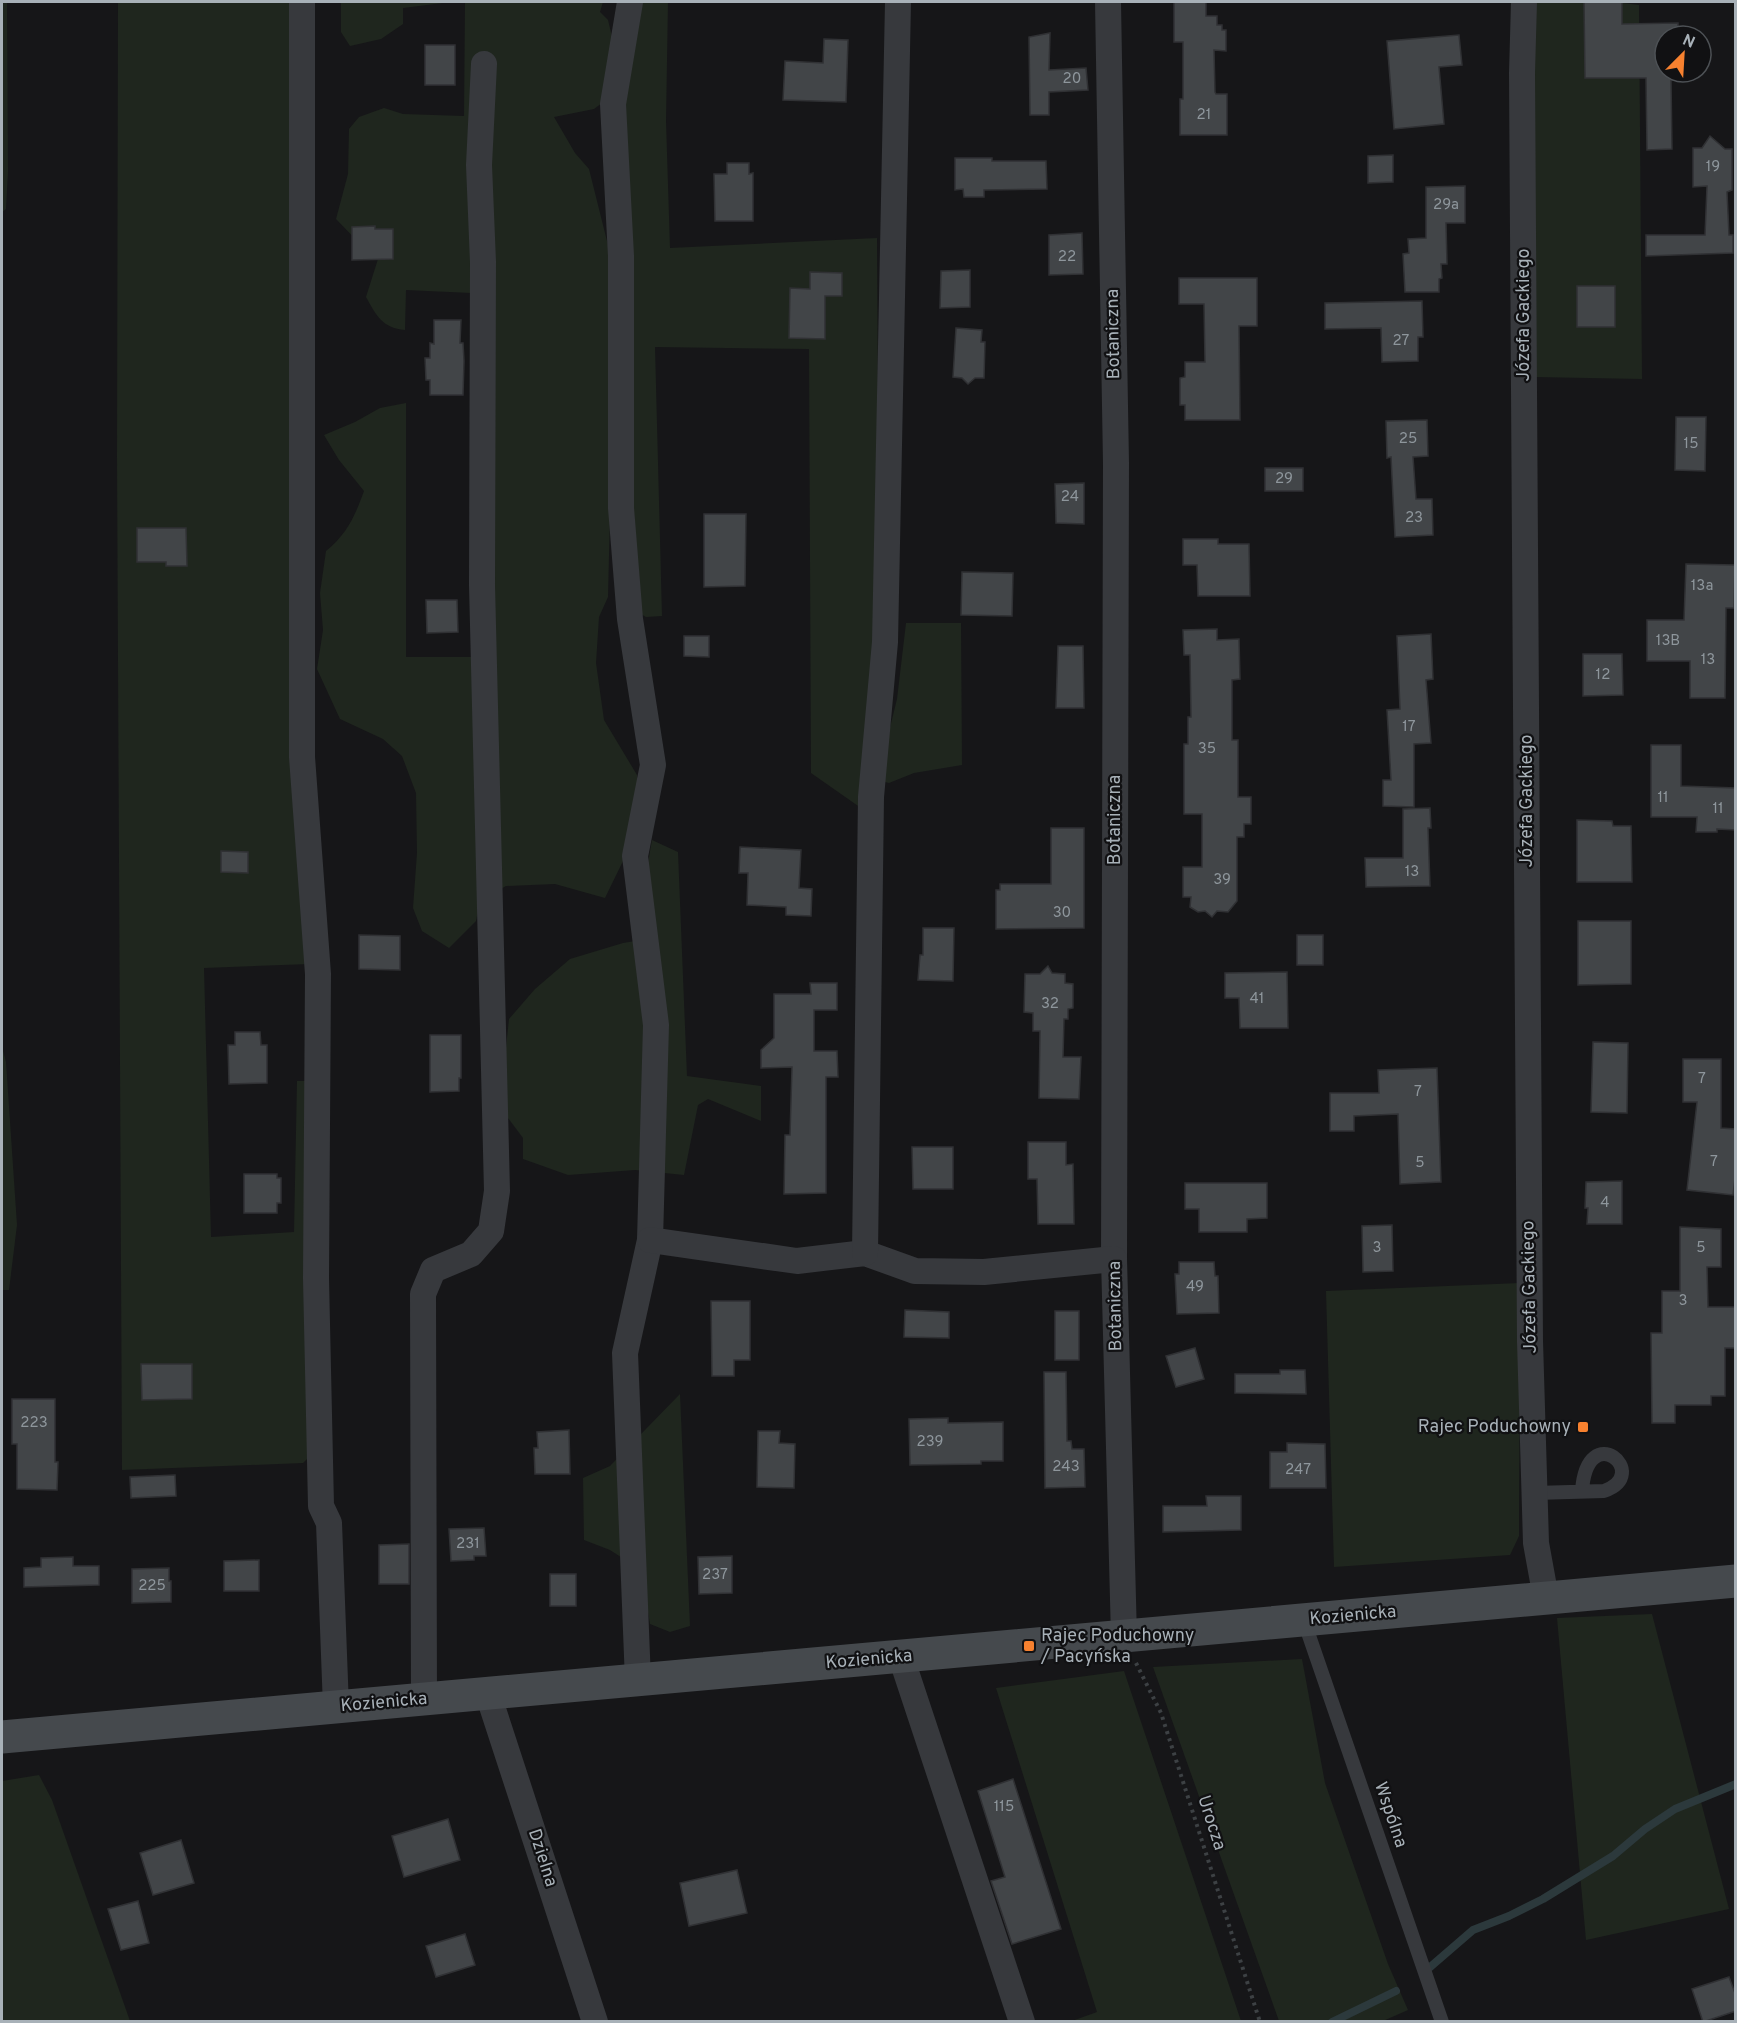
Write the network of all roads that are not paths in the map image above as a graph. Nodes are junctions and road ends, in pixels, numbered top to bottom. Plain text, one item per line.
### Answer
1 (302, 2) edge
2 (630, 2) edge
3 (898, 2) edge
4 (1108, 2) edge
5 (1524, 2) edge
6 (484, 64) dead end
7 (650, 1240) junction
8 (865, 1253) junction
9 (1114, 1259) junction
10 (1582, 1491) dead end
11 (1535, 1492) junction
12 (1736, 1581) edge
13 (1546, 1599) junction
14 (1304, 1621) junction
15 (1124, 1638) junction
16 (901, 1657) junction
17 (638, 1681) junction
18 (488, 1694) junction
19 (424, 1700) junction
20 (336, 1707) junction
21 (2, 1737) edge
22 (595, 2022) edge
23 (1022, 2022) edge
24 (1442, 2022) edge

1 - 20 street
2 - 7 street
3 - 8 street
4 - 9 street, Botaniczna
5 - 11 street, Józefa Gackiego
6 - 19 street
7 - 8 street
7 - 17 street
8 - 9 street
9 - 15 street, Botaniczna
10 - 11 lane
11 - 13 street, Józefa Gackiego
12 - 13 main road, Kozienicka
13 - 14 main road, Kozienicka
14 - 15 main road, Kozienicka
14 - 24 lane, Wspólna
15 - 16 main road, Kozienicka
16 - 17 main road, Kozienicka
16 - 23 street
17 - 18 main road, Kozienicka
18 - 19 main road, Kozienicka
18 - 22 street, Dzielna
19 - 20 main road, Kozienicka
20 - 21 main road, Kozienicka

